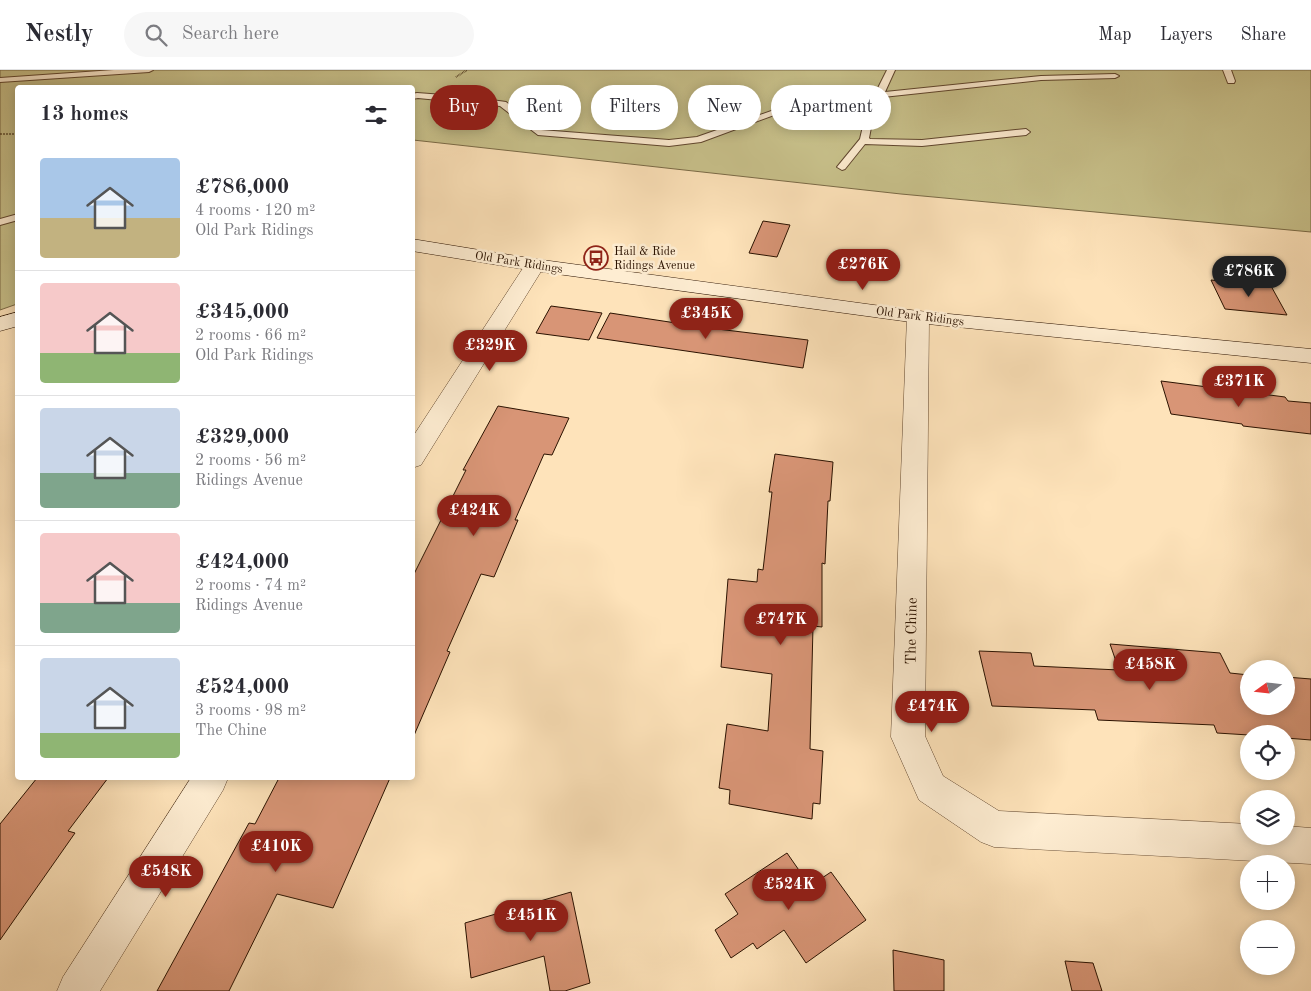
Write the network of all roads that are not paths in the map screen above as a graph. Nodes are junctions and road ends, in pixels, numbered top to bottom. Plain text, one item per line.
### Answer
1 (149, 70) edge
2 (891, 70) edge
3 (1227, 70) edge
4 (1115, 76) dead end
5 (0, 80) edge
6 (1231, 81) dead end
7 (882, 85) edge
8 (891, 94) edge
9 (415, 96) edge
10 (771, 113) edge
11 (866, 130) edge
12 (1026, 132) dead end
13 (864, 138) junction
14 (842, 167) dead end
15 (15, 218) edge
16 (0, 222) edge
17 (415, 245) edge
18 (535, 265) junction
19 (918, 317) junction
20 (15, 319) edge
21 (0, 325) edge
22 (1311, 356) edge
23 (415, 454) edge
24 (210, 780) edge
25 (1311, 846) edge
26 (77, 991) edge

1 - 5 lane
2 - 7 lane
3 - 6 lane
4 - 8 lane
9 - 10 lane
11 - 13 lane
12 - 13 lane
13 - 14 lane
15 - 16 lane
17 - 18 street, Old Park Ridings
18 - 19 street, Old Park Ridings
18 - 23 street
19 - 22 street, Old Park Ridings
19 - 25 street, The Chine
20 - 21 street
24 - 26 street

